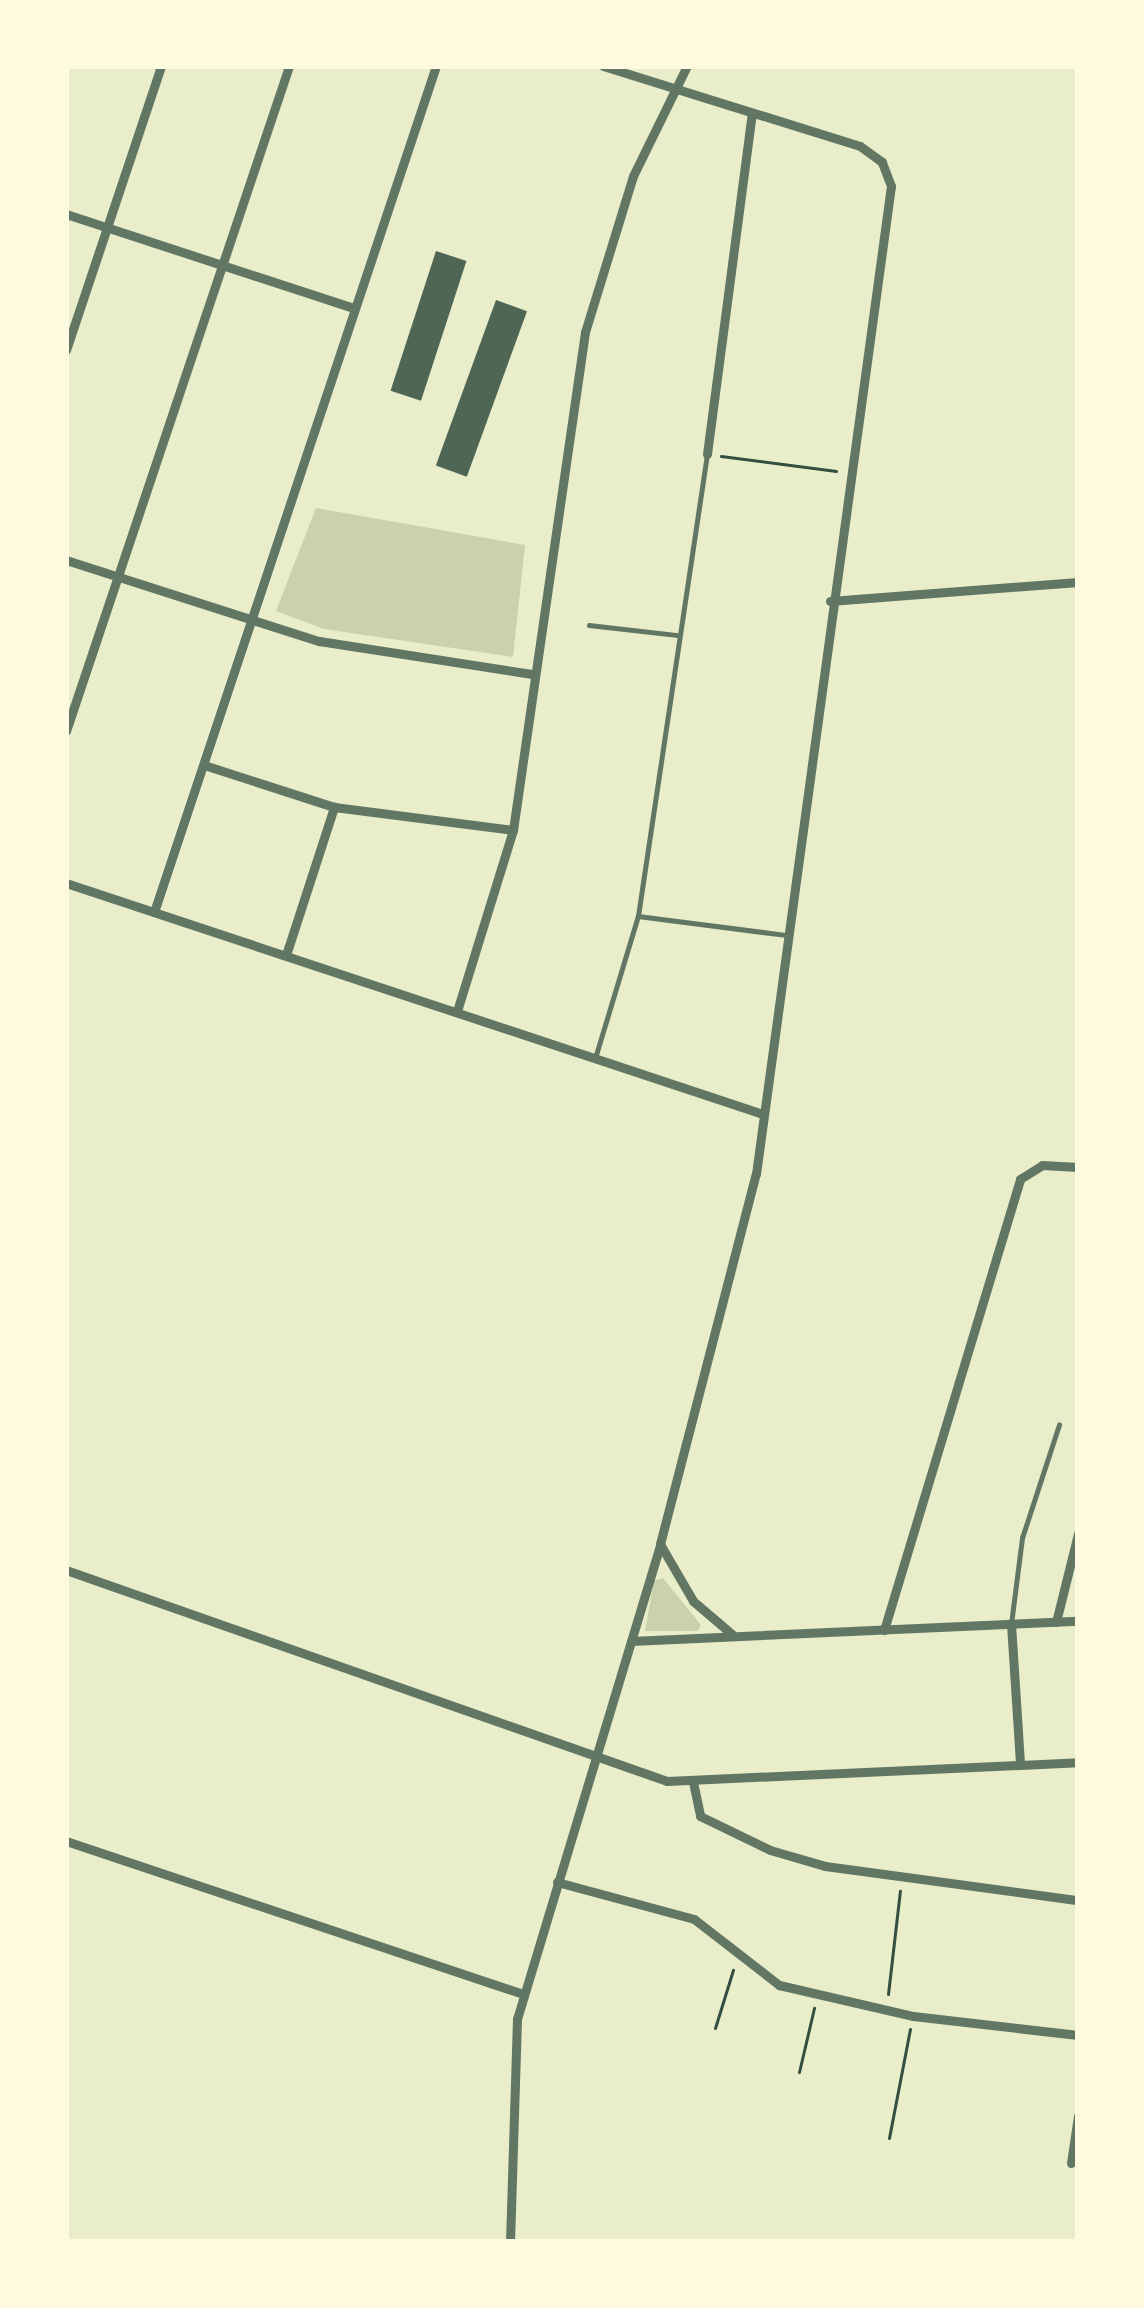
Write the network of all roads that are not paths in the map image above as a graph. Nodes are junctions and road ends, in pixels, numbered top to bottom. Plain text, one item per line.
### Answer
1 (161, 66) edge
2 (289, 66) edge
3 (436, 66) edge
4 (603, 66) edge
5 (687, 66) edge
6 (674, 88) junction
7 (752, 113) junction
8 (66, 214) edge
9 (106, 227) junction
10 (223, 265) junction
11 (354, 308) junction
12 (66, 350) edge
13 (707, 454) joint
14 (66, 560) edge
15 (117, 578) junction
16 (1078, 582) edge
17 (830, 602) junction
18 (252, 620) junction
19 (589, 626) dead end
20 (677, 635) junction
21 (532, 674) junction
22 (66, 730) edge
23 (204, 765) junction
24 (334, 807) junction
25 (513, 830) junction
26 (66, 883) edge
27 (154, 912) junction
28 (638, 916) junction
29 (787, 935) junction
30 (286, 955) junction
31 (457, 1011) junction
32 (596, 1057) junction
33 (764, 1114) junction
34 (1078, 1167) edge
35 (1059, 1425) dead end
36 (1078, 1534) edge
37 (659, 1544) junction
38 (66, 1570) edge
39 (1078, 1621) edge
40 (1056, 1622) junction
41 (1011, 1624) junction
42 (884, 1630) junction
43 (737, 1637) junction
44 (631, 1642) junction
45 (595, 1754) junction
46 (1078, 1762) edge
47 (1020, 1765) junction
48 (692, 1782) junction
49 (66, 1841) edge
50 (556, 1882) junction
51 (1078, 1900) edge
52 (524, 1994) junction
53 (1078, 2035) edge
54 (1078, 2116) edge
55 (1071, 2163) dead end
56 (510, 2242) edge

1 - 9 street
2 - 10 street
3 - 11 street
4 - 6 street
5 - 6 street
6 - 7 street
6 - 21 street
7 - 13 street
7 - 17 street
8 - 9 street
9 - 10 street
9 - 12 street
10 - 11 street
10 - 15 street
11 - 18 street
13 - 20 lane
14 - 15 street
15 - 18 street
15 - 22 street
16 - 17 street
17 - 29 street
18 - 21 street
18 - 23 street
19 - 20 lane
20 - 28 lane
21 - 25 street
23 - 24 street
23 - 27 street
24 - 25 street
24 - 30 street
25 - 31 street
26 - 27 street
27 - 30 street
28 - 29 lane
28 - 32 lane
29 - 33 street
30 - 31 street
31 - 32 street
32 - 33 street
33 - 37 street
34 - 42 street
35 - 41 lane
36 - 40 street
37 - 43 street
37 - 44 street
38 - 45 street
39 - 40 street
40 - 41 street
41 - 42 street
41 - 47 street
42 - 43 street
43 - 44 street
44 - 45 street
45 - 48 street
45 - 50 street
46 - 47 street
47 - 48 street
48 - 51 street
49 - 52 street
50 - 52 street
50 - 53 street
52 - 56 street
54 - 55 street

